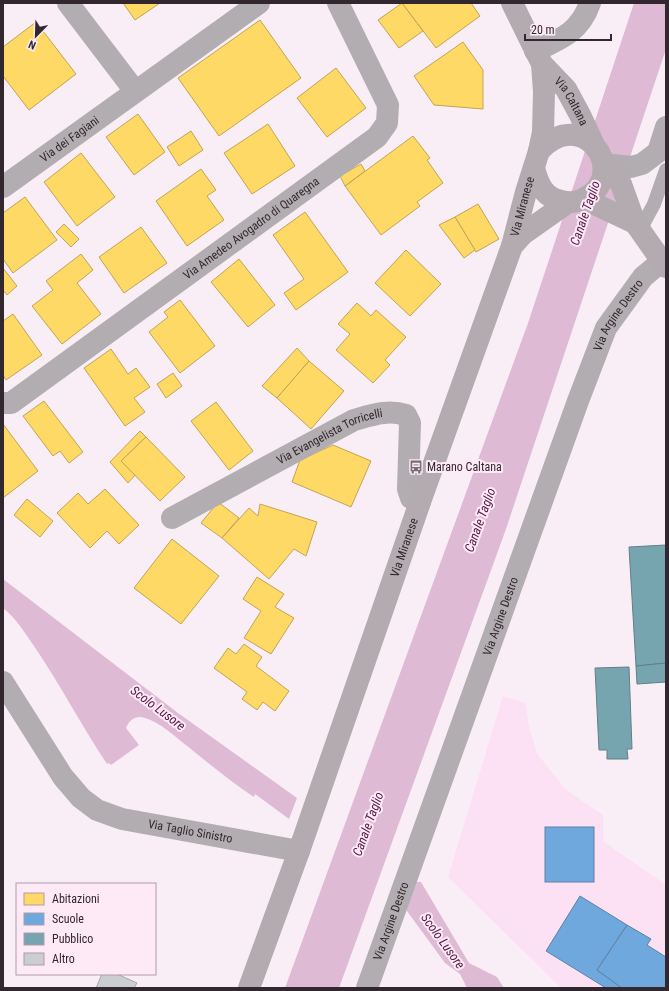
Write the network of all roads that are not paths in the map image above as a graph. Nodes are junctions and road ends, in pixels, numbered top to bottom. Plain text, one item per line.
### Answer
1 (68, 3) edge
2 (259, 3) edge
3 (338, 3) edge
4 (512, 3) edge
5 (590, 3) edge
6 (538, 58) junction
7 (135, 91) junction
8 (666, 127) edge
9 (583, 131) junction
10 (537, 159) junction
11 (604, 164) junction
12 (666, 170) edge
13 (3, 187) edge
14 (569, 201) junction
15 (638, 226) junction
16 (512, 246) junction
17 (664, 264) edge
18 (3, 403) edge
19 (420, 502) junction
20 (172, 518) dead end
21 (3, 682) edge
22 (299, 851) junction
23 (249, 988) edge
24 (367, 988) edge

1 - 7 street
2 - 7 street, Via dei Fagiani
3 - 18 street, Via Amedeo Avogadro di Quaregna
4 - 6 main road, Via Caltana
5 - 6 street
6 - 9 main road, Via Caltana
6 - 10 main road, Via Caltana
7 - 13 street, Via dei Fagiani
8 - 11 street
9 - 10 main road
9 - 11 main road
10 - 14 main road
10 - 16 main road, Via Miranese
11 - 14 main road
11 - 15 main road
12 - 15 lane
14 - 15 main road
14 - 16 main road, Via Miranese
15 - 17 main road
16 - 19 main road, Via Miranese
17 - 24 street, Via Argine Destro
19 - 20 street, Via Evangelista Torricelli
19 - 22 main road, Via Miranese
21 - 22 street, Via Taglio Sinistro
22 - 23 main road

